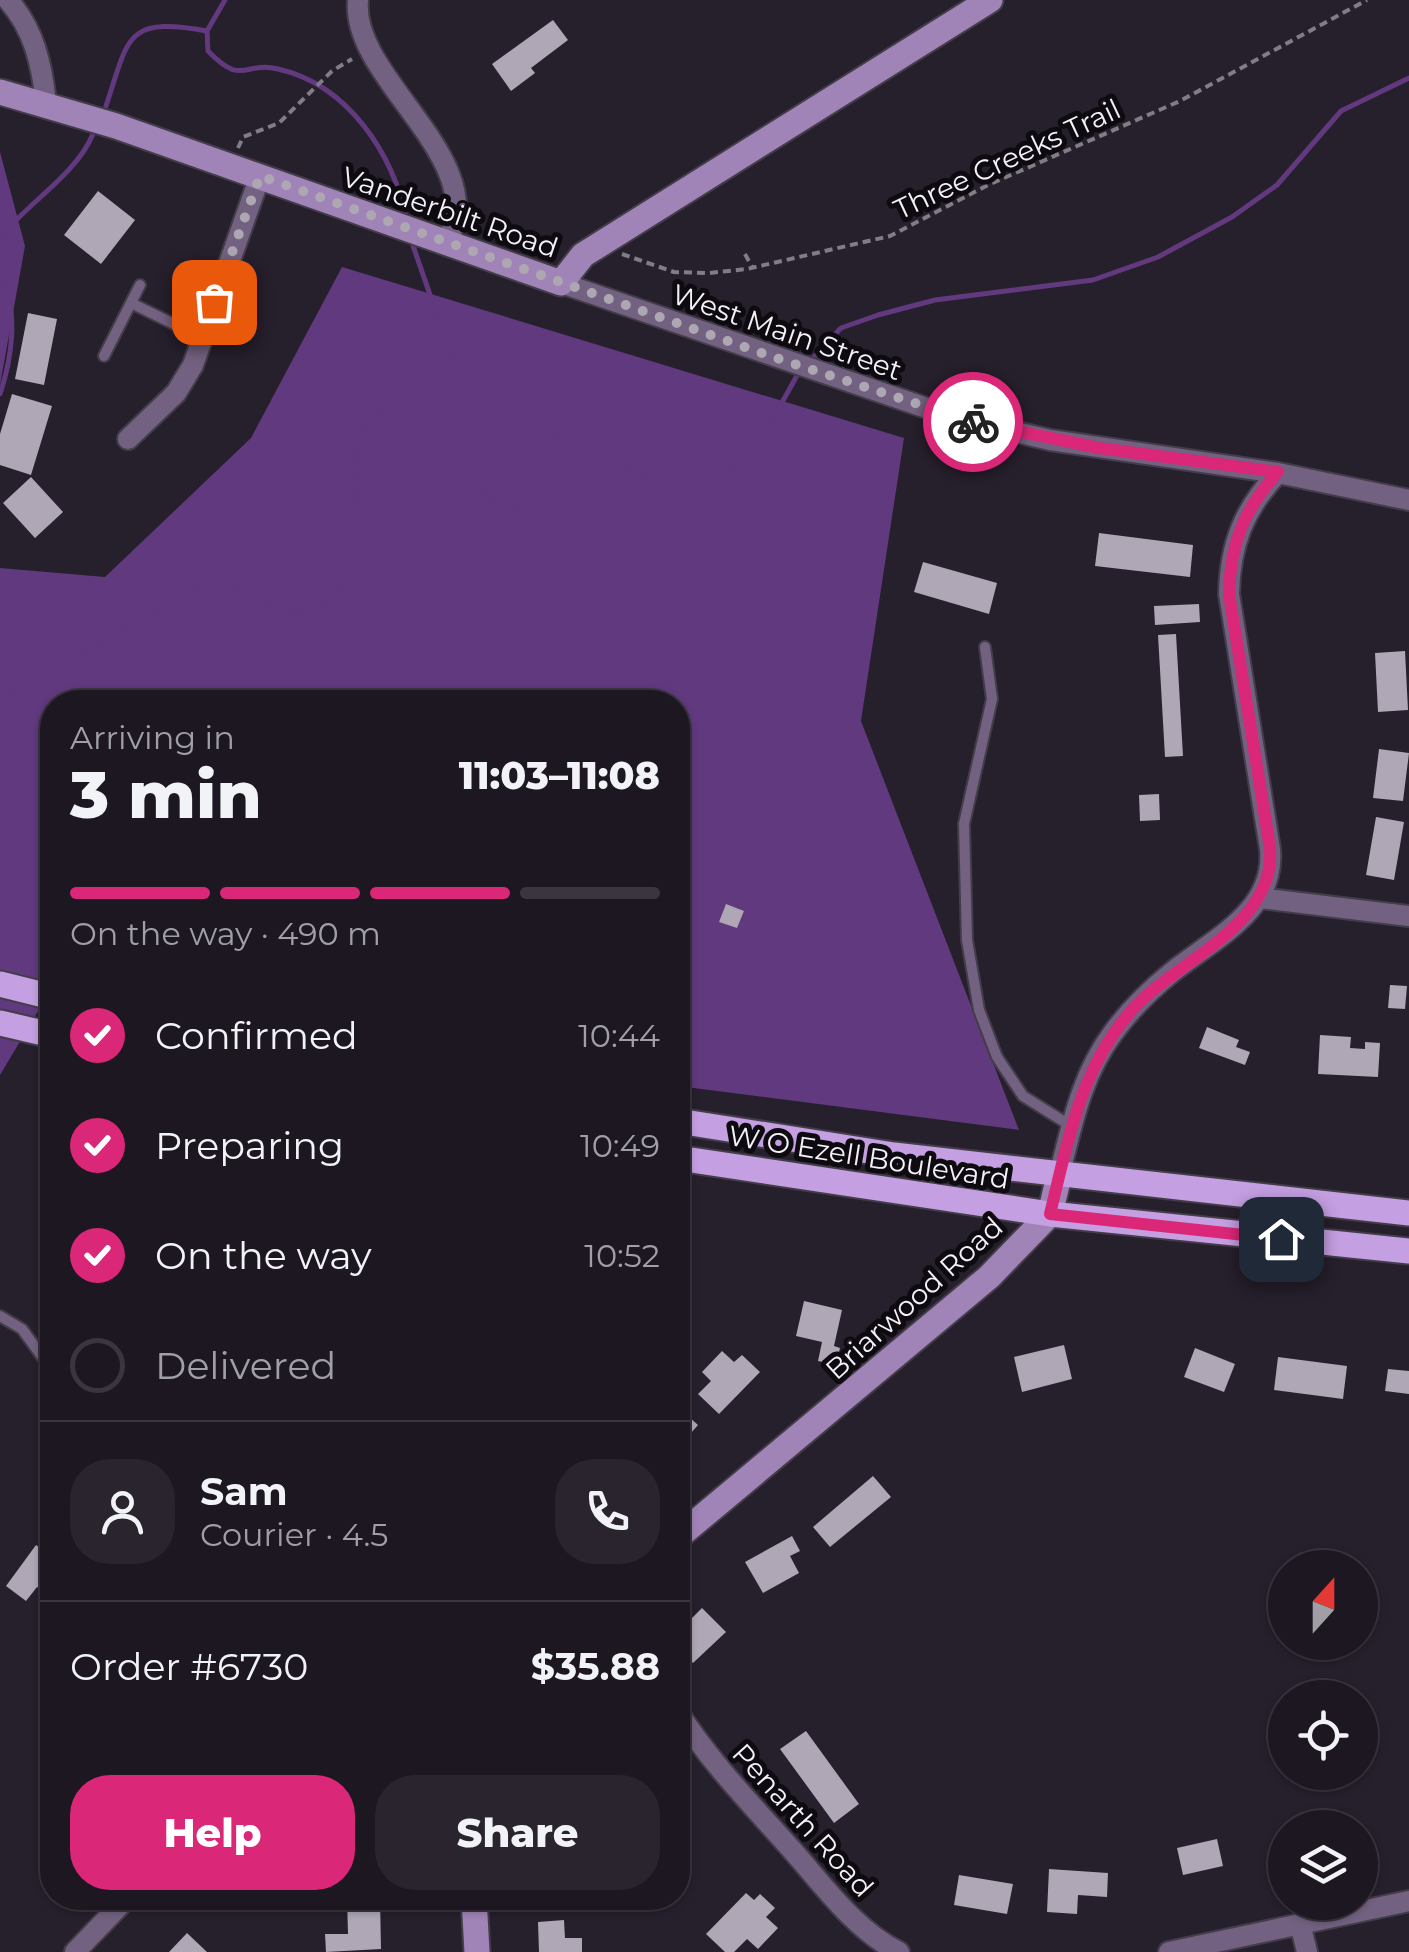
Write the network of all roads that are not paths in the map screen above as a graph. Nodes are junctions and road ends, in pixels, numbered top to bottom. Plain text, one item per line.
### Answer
1 (8, 0) edge
2 (358, 0) edge
3 (990, 0) edge
4 (0, 92) edge
5 (46, 103) junction
6 (260, 176) junction
7 (444, 243) junction
8 (140, 284) dead end
9 (561, 284) junction
10 (130, 303) junction
11 (205, 333) junction
12 (104, 356) dead end
13 (128, 438) dead end
14 (1278, 472) junction
15 (1409, 500) edge
16 (984, 647) dead end
17 (1260, 898) junction
18 (1409, 916) edge
19 (0, 984) edge
20 (40, 994) edge
21 (0, 1022) edge
22 (40, 1032) edge
23 (690, 1123) edge
24 (1072, 1126) junction
25 (690, 1160) edge
26 (1059, 1176) junction
27 (1409, 1213) edge
28 (1050, 1214) junction
29 (1409, 1251) edge
30 (0, 1316) edge
31 (40, 1354) edge
32 (690, 1527) edge
33 (690, 1729) edge
34 (1409, 1901) edge
35 (116, 1910) edge
36 (475, 1910) edge
37 (1300, 1923) junction
38 (76, 1952) edge
39 (477, 1952) edge
40 (899, 1952) edge
41 (1170, 1952) edge
42 (1307, 1952) edge

1 - 5 street
2 - 7 street
3 - 9 street, Vanderbilt Road
4 - 5 street, Vanderbilt Road
5 - 6 street, Vanderbilt Road
6 - 7 street, Vanderbilt Road
6 - 11 street
7 - 9 street, Vanderbilt Road
8 - 10 lane
9 - 14 street, West Main Street
10 - 11 lane
10 - 12 lane
11 - 13 street
14 - 15 street, West Main Street
14 - 17 street
16 - 24 lane
17 - 18 street
17 - 24 street
19 - 20 main road
21 - 22 main road
23 - 26 main road, W O Ezell Boulevard
24 - 26 street
25 - 28 main road, W O Ezell Boulevard
26 - 27 main road, W O Ezell Boulevard
26 - 28 street
28 - 29 main road, W O Ezell Boulevard
28 - 32 street, Briarwood Road
30 - 31 lane
33 - 40 street, Penarth Road
34 - 37 street
35 - 38 street
36 - 39 street
37 - 41 street
37 - 42 street

